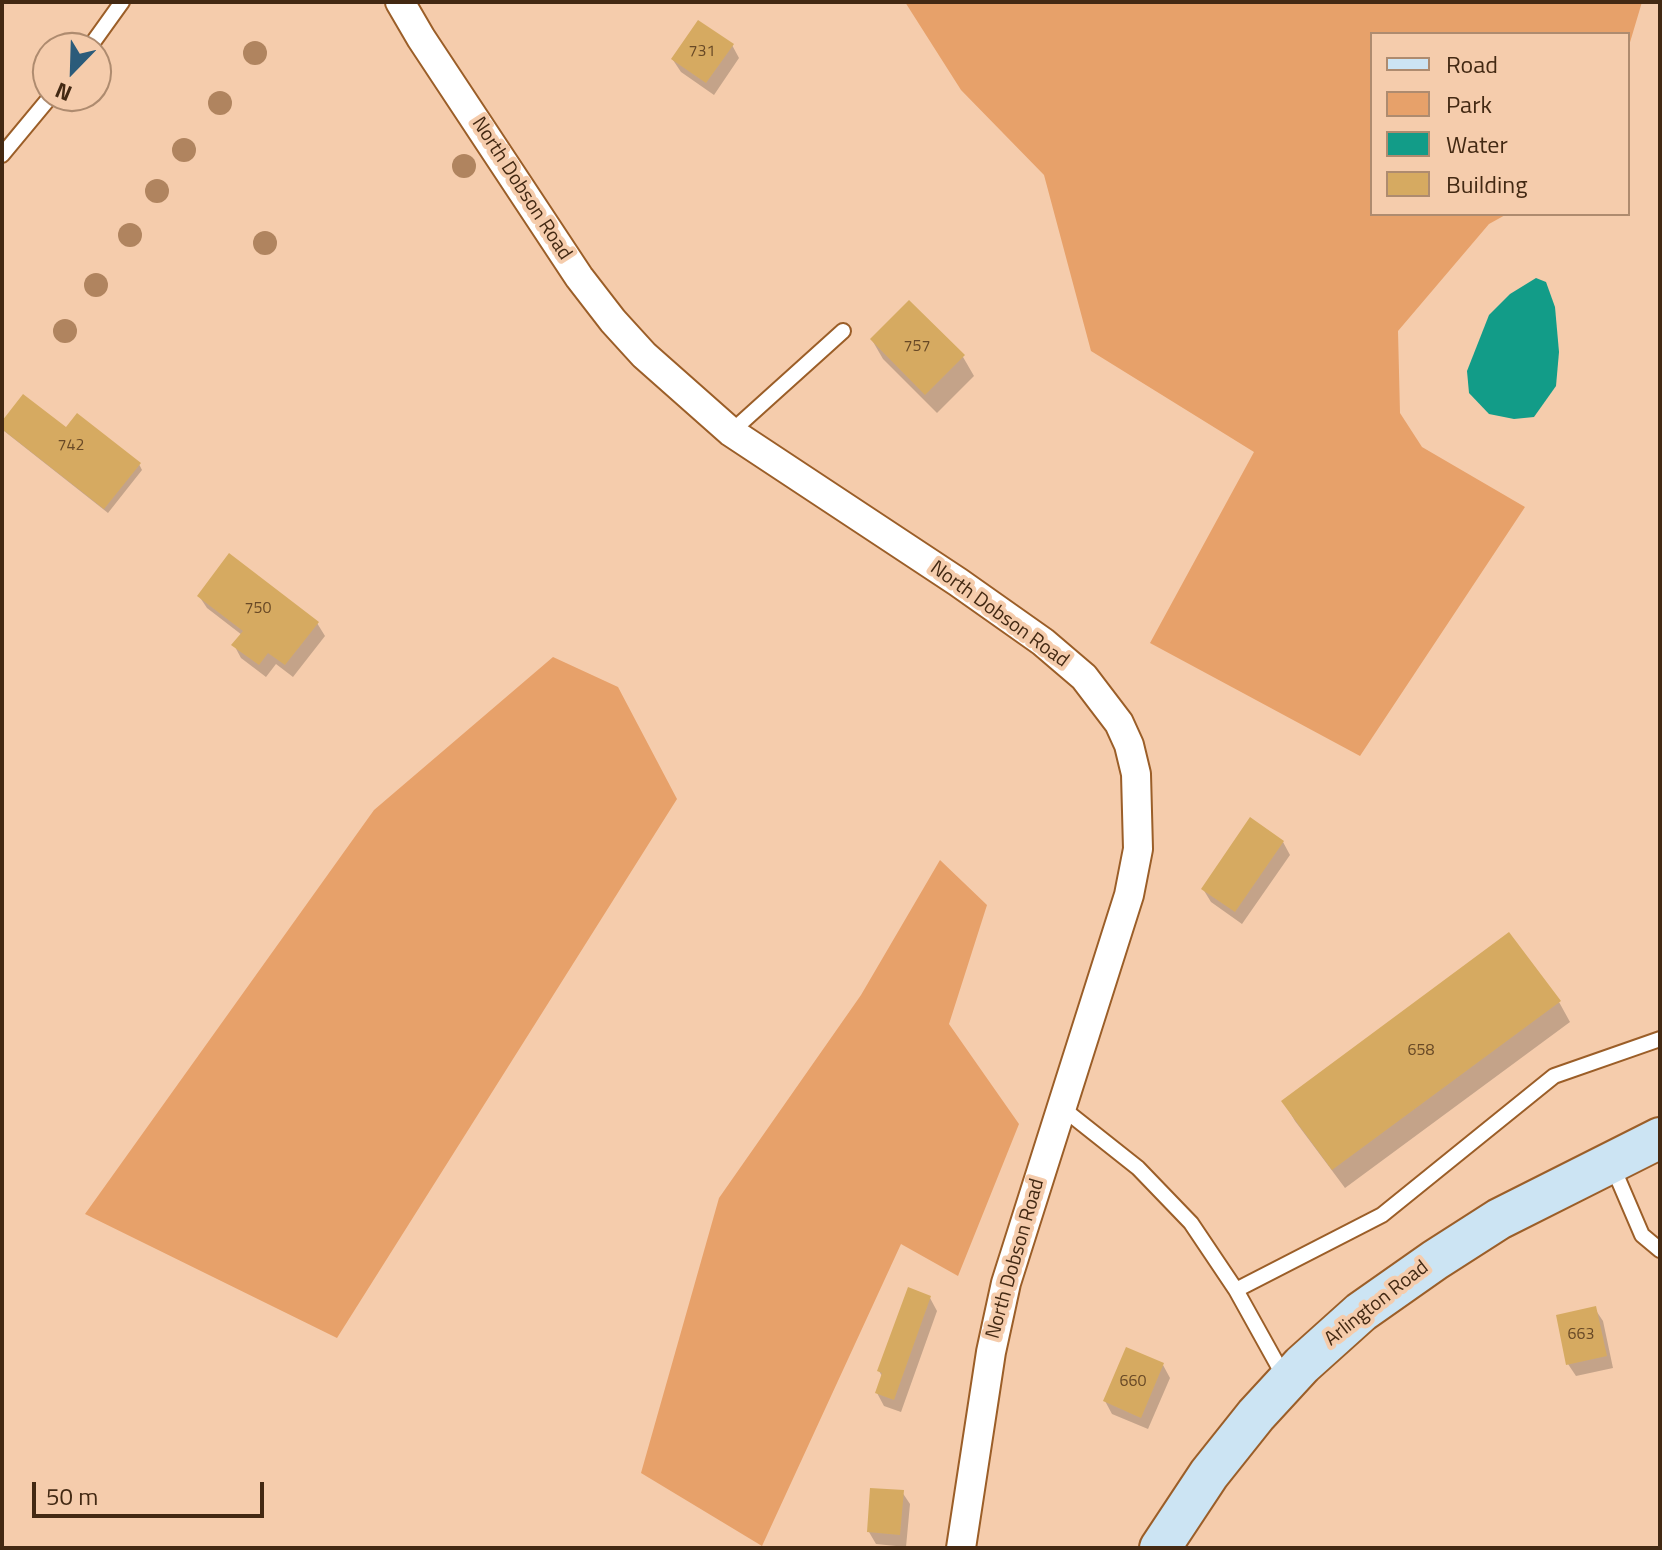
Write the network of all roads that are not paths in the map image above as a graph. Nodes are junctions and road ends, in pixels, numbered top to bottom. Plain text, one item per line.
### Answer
1 (122, 2) edge
2 (400, 2) edge
3 (100, 32) edge
4 (38, 112) edge
5 (2, 155) edge
6 (843, 331) dead end
7 (731, 432) junction
8 (1660, 1039) edge
9 (1061, 1107) junction
10 (1660, 1138) edge
11 (1611, 1162) junction
12 (1660, 1250) edge
13 (1236, 1290) junction
14 (1287, 1381) junction
15 (961, 1548) edge
16 (1160, 1548) edge

1 - 3 lane
2 - 7 street, North Dobson Road
4 - 5 lane
6 - 7 lane
7 - 9 street, North Dobson Road
8 - 13 lane
9 - 13 lane
9 - 15 street, North Dobson Road
10 - 11 main road, Arlington Road
11 - 12 lane
11 - 14 main road, Arlington Road
13 - 14 lane
14 - 16 main road, Arlington Road

